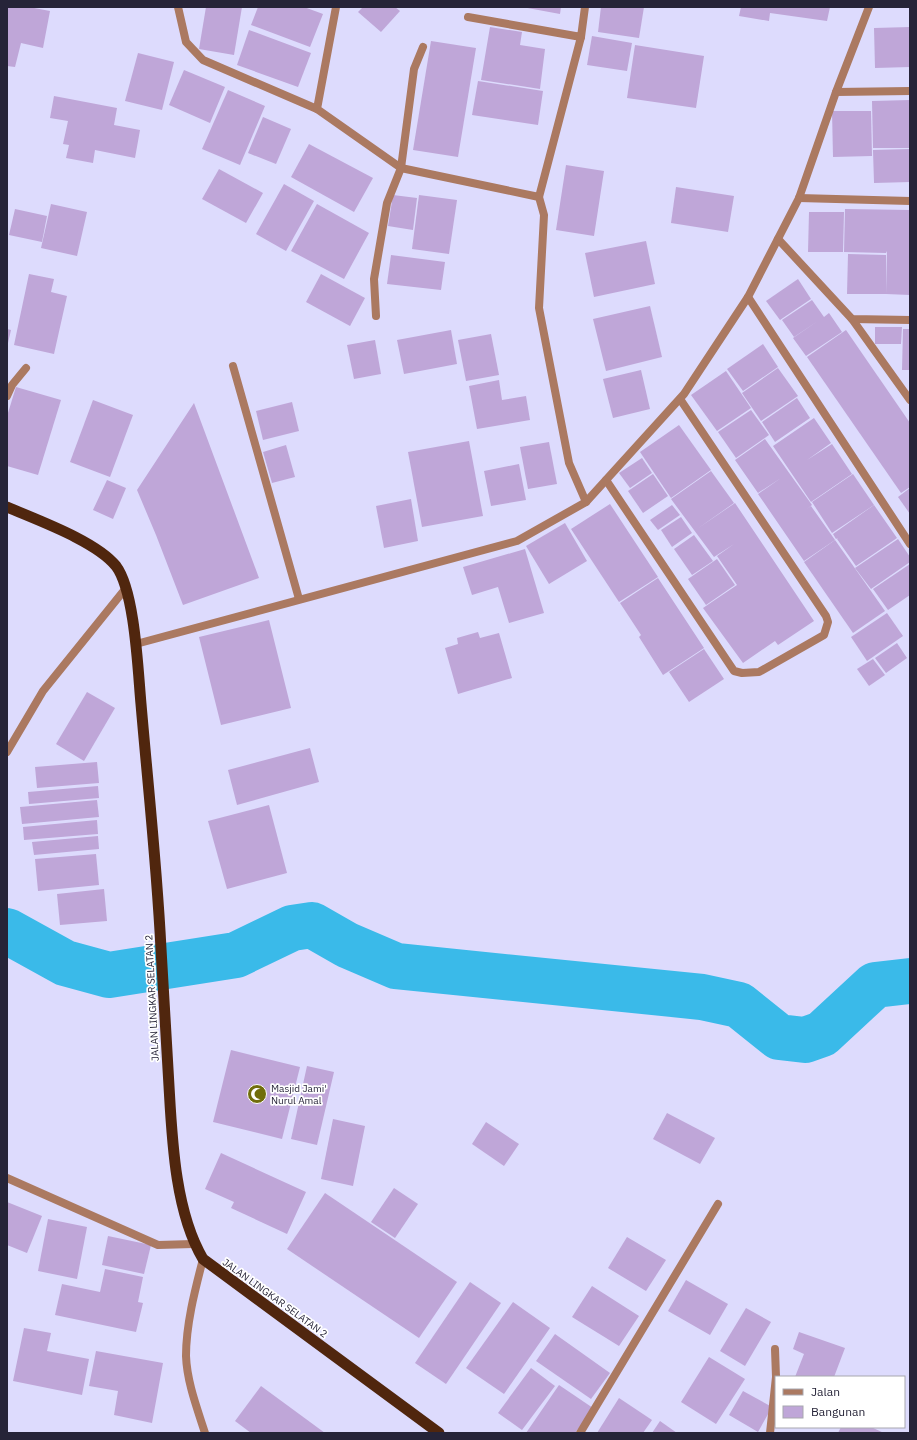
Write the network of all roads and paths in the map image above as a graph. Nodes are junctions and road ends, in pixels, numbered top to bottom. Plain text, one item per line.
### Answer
1 (178, 7) edge
2 (336, 7) edge
3 (584, 7) edge
4 (869, 7) edge
5 (468, 17) dead end
6 (581, 37) junction
7 (423, 46) dead end
8 (910, 91) edge
9 (836, 92) junction
10 (317, 109) junction
11 (401, 168) junction
12 (539, 197) junction
13 (799, 198) junction
14 (910, 201) edge
15 (778, 239) junction
16 (748, 297) junction
17 (376, 316) dead end
18 (852, 319) junction
19 (910, 320) edge
20 (233, 366) dead end
21 (26, 368) dead end
22 (7, 396) edge
23 (680, 399) junction
24 (910, 400) edge
25 (606, 480) junction
26 (586, 502) junction
27 (7, 507) edge
28 (910, 544) edge
29 (126, 588) junction
30 (299, 599) junction
31 (136, 644) junction
32 (7, 752) edge
33 (7, 1178) edge
34 (718, 1204) dead end
35 (194, 1244) junction
36 (203, 1259) junction
37 (775, 1349) dead end
38 (776, 1376) edge
39 (775, 1386) edge
40 (205, 1433) edge
41 (439, 1433) edge
42 (580, 1433) edge
43 (770, 1433) edge

1 - 10 street
2 - 10 street
3 - 6 street
4 - 9 street
5 - 6 street
6 - 12 street
7 - 11 street
8 - 9 street
9 - 13 street
10 - 11 street
11 - 12 street
11 - 17 street
12 - 26 street
13 - 14 street
13 - 15 street
15 - 16 street
15 - 18 street
16 - 23 street
16 - 28 street
18 - 19 street
18 - 24 street
20 - 30 street
21 - 22 street
23 - 25 street
23 - 25 street
25 - 26 street
26 - 30 street
27 - 29 highway, JALAN LINGKAR SELATAN 2
29 - 31 highway, JALAN LINGKAR SELATAN 2
29 - 32 street
30 - 31 street
31 - 35 highway, JALAN LINGKAR SELATAN 2
33 - 35 street
34 - 42 street
35 - 36 highway, JALAN LINGKAR SELATAN 2
36 - 40 street
36 - 41 highway, JALAN LINGKAR SELATAN 2
37 - 38 street
39 - 43 street

